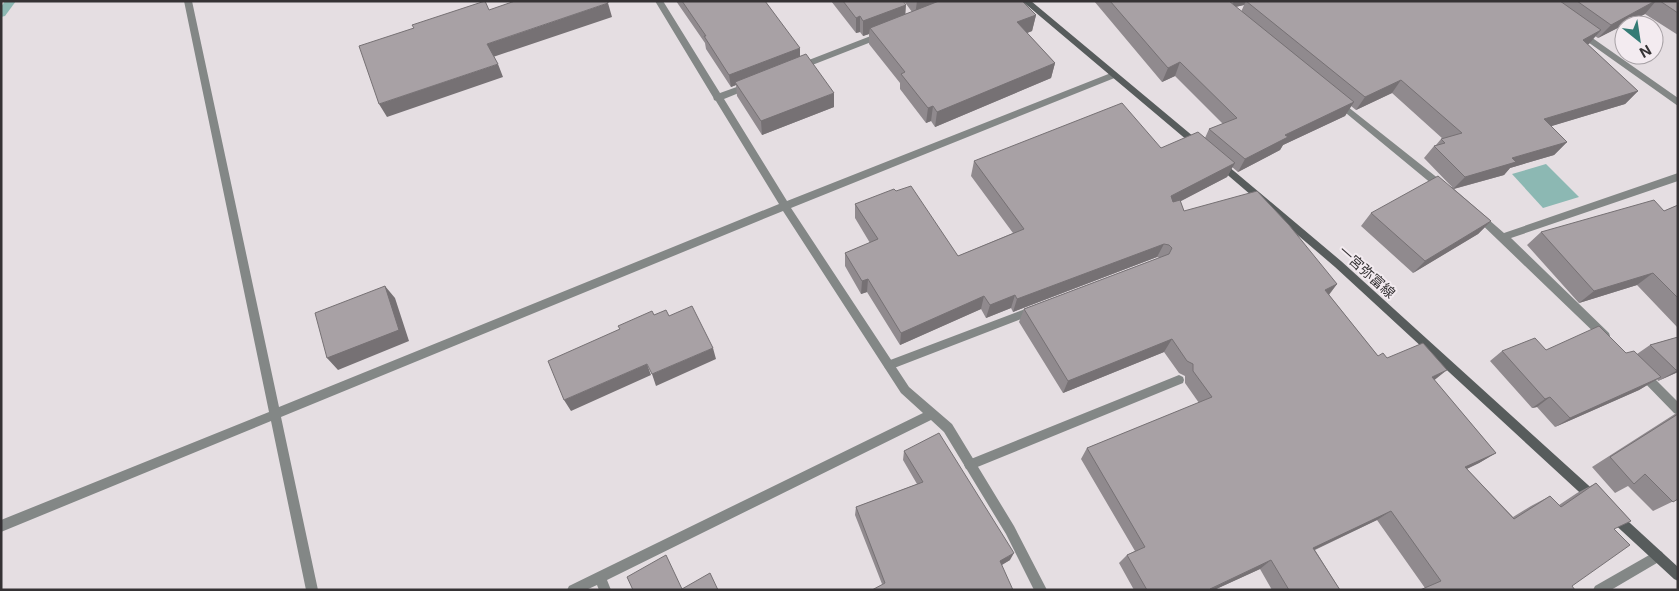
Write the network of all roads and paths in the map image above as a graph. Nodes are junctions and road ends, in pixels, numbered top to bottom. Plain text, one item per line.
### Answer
1 (188, 1) edge
2 (659, 1) edge
3 (1026, 1) edge
4 (1576, 29) edge
5 (885, 33) edge
6 (792, 69) edge
7 (1114, 74) junction
8 (755, 84) edge
9 (1327, 93) edge
10 (718, 98) junction
11 (1678, 102) edge
12 (1678, 178) edge
13 (1450, 192) edge
14 (785, 206) junction
15 (1472, 212) edge
16 (1503, 237) junction
17 (1046, 305) edge
18 (1615, 347) edge
19 (889, 365) junction
20 (1636, 367) edge
21 (1179, 380) dead end
22 (1678, 410) edge
23 (932, 414) junction
24 (274, 415) junction
25 (970, 465) junction
26 (1, 526) edge
27 (1658, 556) junction
28 (1678, 575) edge
29 (600, 577) junction
30 (312, 590) edge
31 (573, 590) edge
32 (605, 590) edge
33 (1041, 590) edge
34 (1599, 590) edge

1 - 24 street
2 - 10 street
3 - 7 main road, 一宮弥富線
4 - 11 street
5 - 6 street
7 - 14 street
7 - 27 main road, 一宮弥富線
8 - 10 street
9 - 13 street
10 - 14 street
12 - 16 street
14 - 19 street
14 - 24 street
15 - 16 street
16 - 18 street
17 - 19 street
19 - 23 street
20 - 22 street
21 - 25 street
23 - 25 street
23 - 29 street
24 - 26 street
24 - 30 street
25 - 33 street
27 - 28 main road, 一宮弥富線
27 - 34 street
29 - 31 street
29 - 32 street

